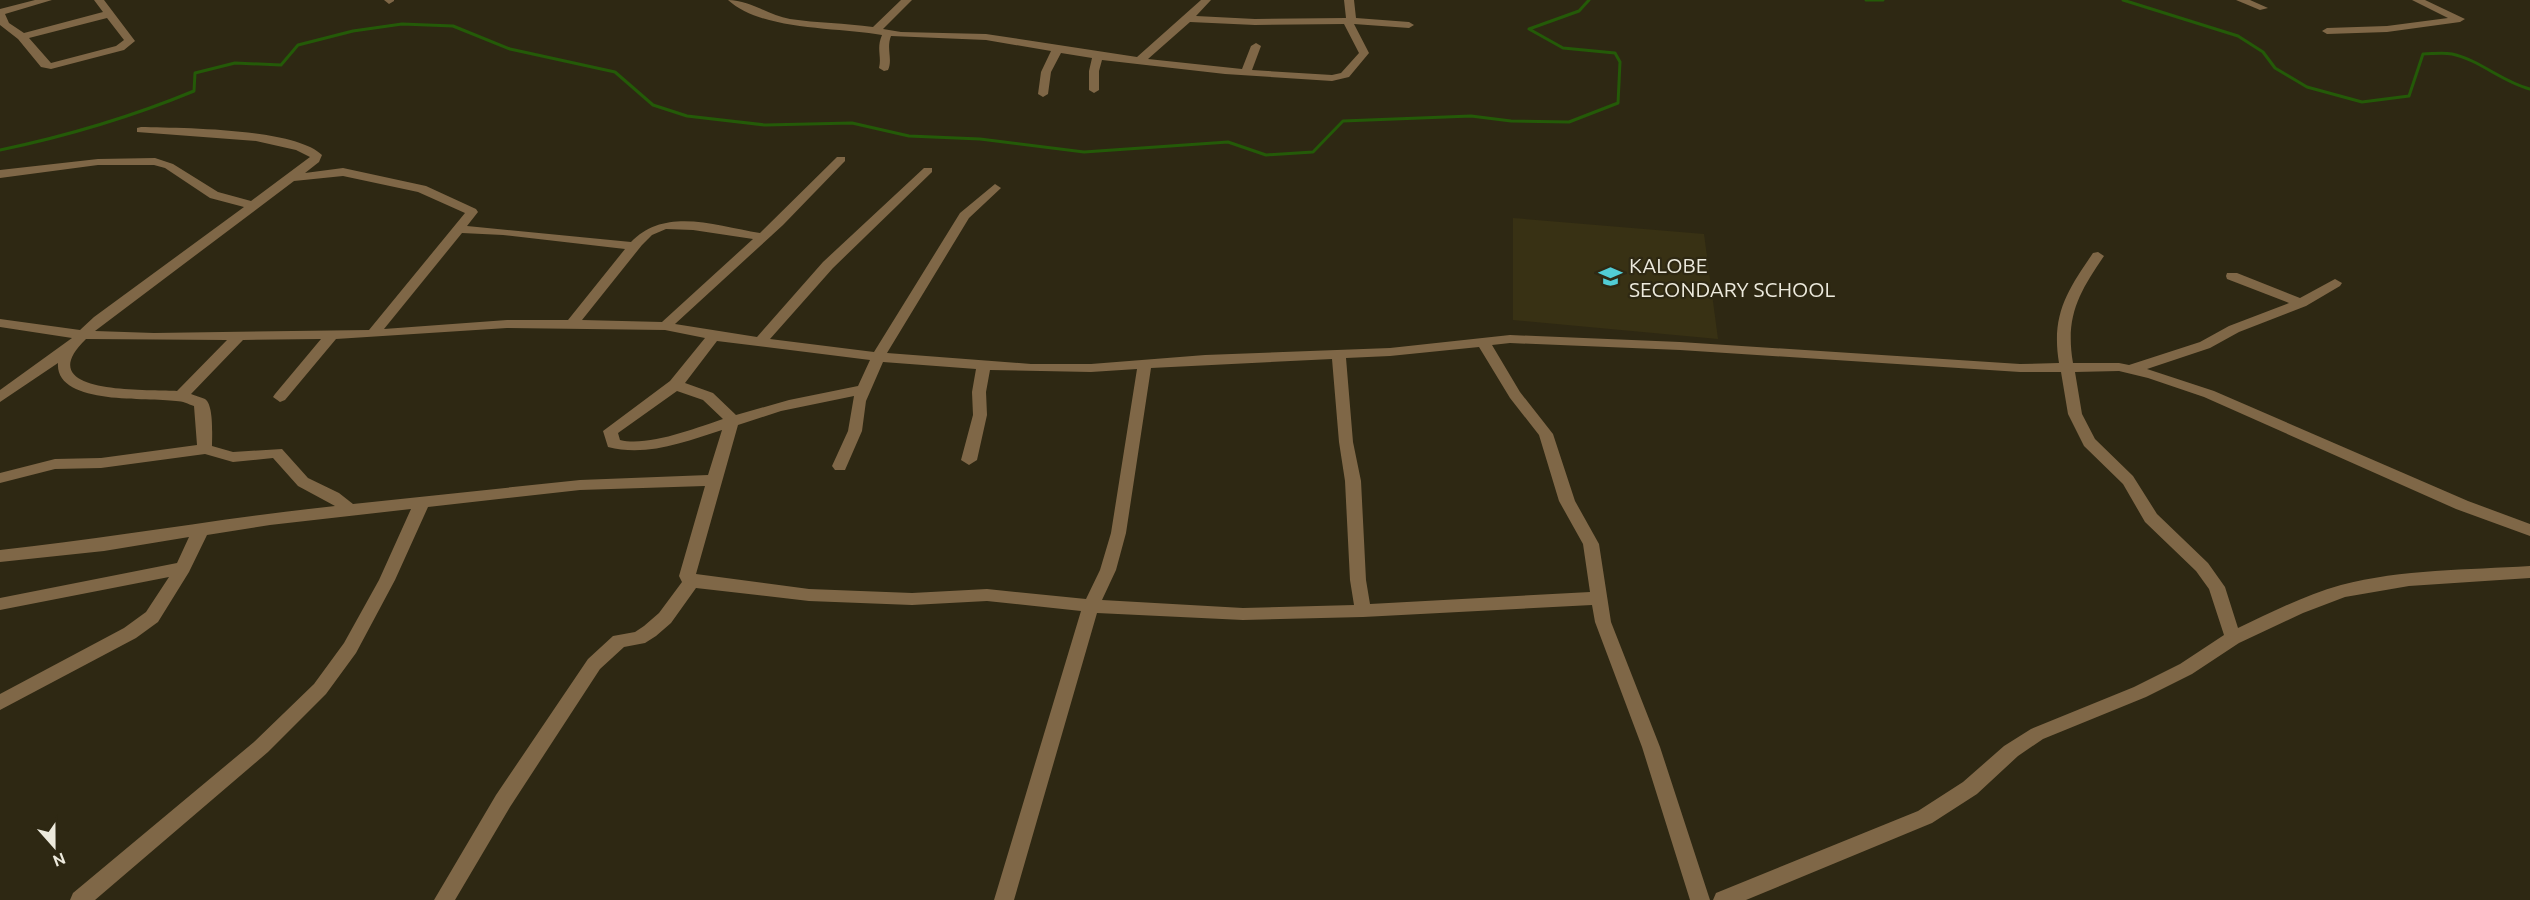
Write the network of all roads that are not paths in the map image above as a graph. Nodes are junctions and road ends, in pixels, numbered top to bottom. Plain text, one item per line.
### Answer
1 (47, 0) edge
2 (99, 0) edge
3 (733, 0) edge
4 (907, 0) edge
5 (1206, 0) edge
6 (1349, 0) edge
7 (2241, 0) edge
8 (2417, 0) edge
9 (2263, 8) dead end
10 (0, 12) edge
11 (110, 14) junction
12 (1188, 19) junction
13 (1350, 22) junction
14 (1408, 25) dead end
15 (876, 30) junction
16 (2327, 31) dead end
17 (888, 33) junction
18 (22, 37) junction
19 (1256, 46) dead end
20 (1057, 50) junction
21 (1098, 56) junction
22 (1139, 61) junction
23 (884, 68) dead end
24 (1246, 72) junction
25 (1094, 90) dead end
26 (1043, 94) dead end
27 (141, 130) dead end
28 (842, 159) dead end
29 (928, 170) dead end
30 (0, 174) edge
31 (288, 179) junction
32 (995, 188) dead end
33 (251, 205) junction
34 (460, 230) junction
35 (761, 237) junction
36 (634, 246) junction
37 (2098, 256) dead end
38 (2232, 276) dead end
39 (2335, 283) dead end
40 (2301, 303) junction
41 (573, 322) junction
42 (0, 324) edge
43 (665, 326) junction
44 (373, 334) junction
45 (83, 335) junction
46 (240, 335) junction
47 (332, 335) junction
48 (713, 336) junction
49 (760, 342) junction
50 (1482, 342) junction
51 (69, 348) junction
52 (1339, 353) junction
53 (878, 357) junction
54 (1144, 363) junction
55 (984, 366) junction
56 (2067, 369) junction
57 (2131, 369) junction
58 (675, 386) junction
59 (864, 390) junction
60 (181, 396) junction
61 (0, 397) edge
62 (280, 397) dead end
63 (732, 421) junction
64 (205, 449) junction
65 (969, 460) dead end
66 (840, 466) dead end
67 (0, 478) edge
68 (713, 480) junction
69 (422, 503) junction
70 (350, 510) junction
71 (201, 530) junction
72 (2530, 530) edge
73 (0, 556) edge
74 (183, 568) junction
75 (2530, 572) edge
76 (692, 582) junction
77 (1598, 598) junction
78 (0, 604) edge
79 (1091, 606) junction
80 (1364, 611) junction
81 (2233, 638) junction
82 (0, 704) edge
83 (80, 900) edge
84 (444, 900) edge
85 (1004, 900) edge
86 (1700, 900) edge
87 (1723, 900) edge

1 - 10 street
2 - 11 street
3 - 15 street
4 - 15 street
5 - 12 street
6 - 13 street
7 - 9 street
8 - 16 street
10 - 18 street
11 - 18 street
11 - 18 street
12 - 13 street
12 - 22 street
13 - 14 street
13 - 24 street
15 - 17 street
17 - 20 street
17 - 23 street
19 - 24 street
20 - 21 street
20 - 26 street
21 - 22 street
21 - 25 street
22 - 24 street
27 - 31 street
28 - 35 street
29 - 49 street
30 - 33 street
31 - 33 street
31 - 34 street
32 - 53 street
33 - 45 street
34 - 36 street
34 - 44 street
35 - 36 street
35 - 43 street
36 - 41 street
37 - 56 street
38 - 40 street
39 - 40 street
40 - 57 street
41 - 43 street
41 - 44 street
42 - 45 street
43 - 48 street
44 - 47 street
45 - 46 street
45 - 51 street
46 - 47 street
46 - 60 street
47 - 62 street
48 - 49 street
48 - 58 street
49 - 53 street
50 - 52 street
50 - 56 street
50 - 77 street
51 - 60 street
51 - 61 street
52 - 54 street
52 - 80 street
53 - 55 street
53 - 59 street
54 - 55 street
54 - 79 street
55 - 65 street
56 - 57 street
56 - 81 street
57 - 72 street
58 - 63 street
58 - 63 street
59 - 63 street
59 - 66 street
60 - 64 street
63 - 68 street
64 - 67 street
64 - 70 street
68 - 69 street
68 - 76 street
69 - 70 street
69 - 83 street
70 - 71 street
71 - 73 street
71 - 74 street
74 - 78 street
74 - 82 street
75 - 81 street
76 - 79 street
76 - 84 street
77 - 80 street
77 - 86 street
79 - 80 street
79 - 85 street
81 - 87 street

